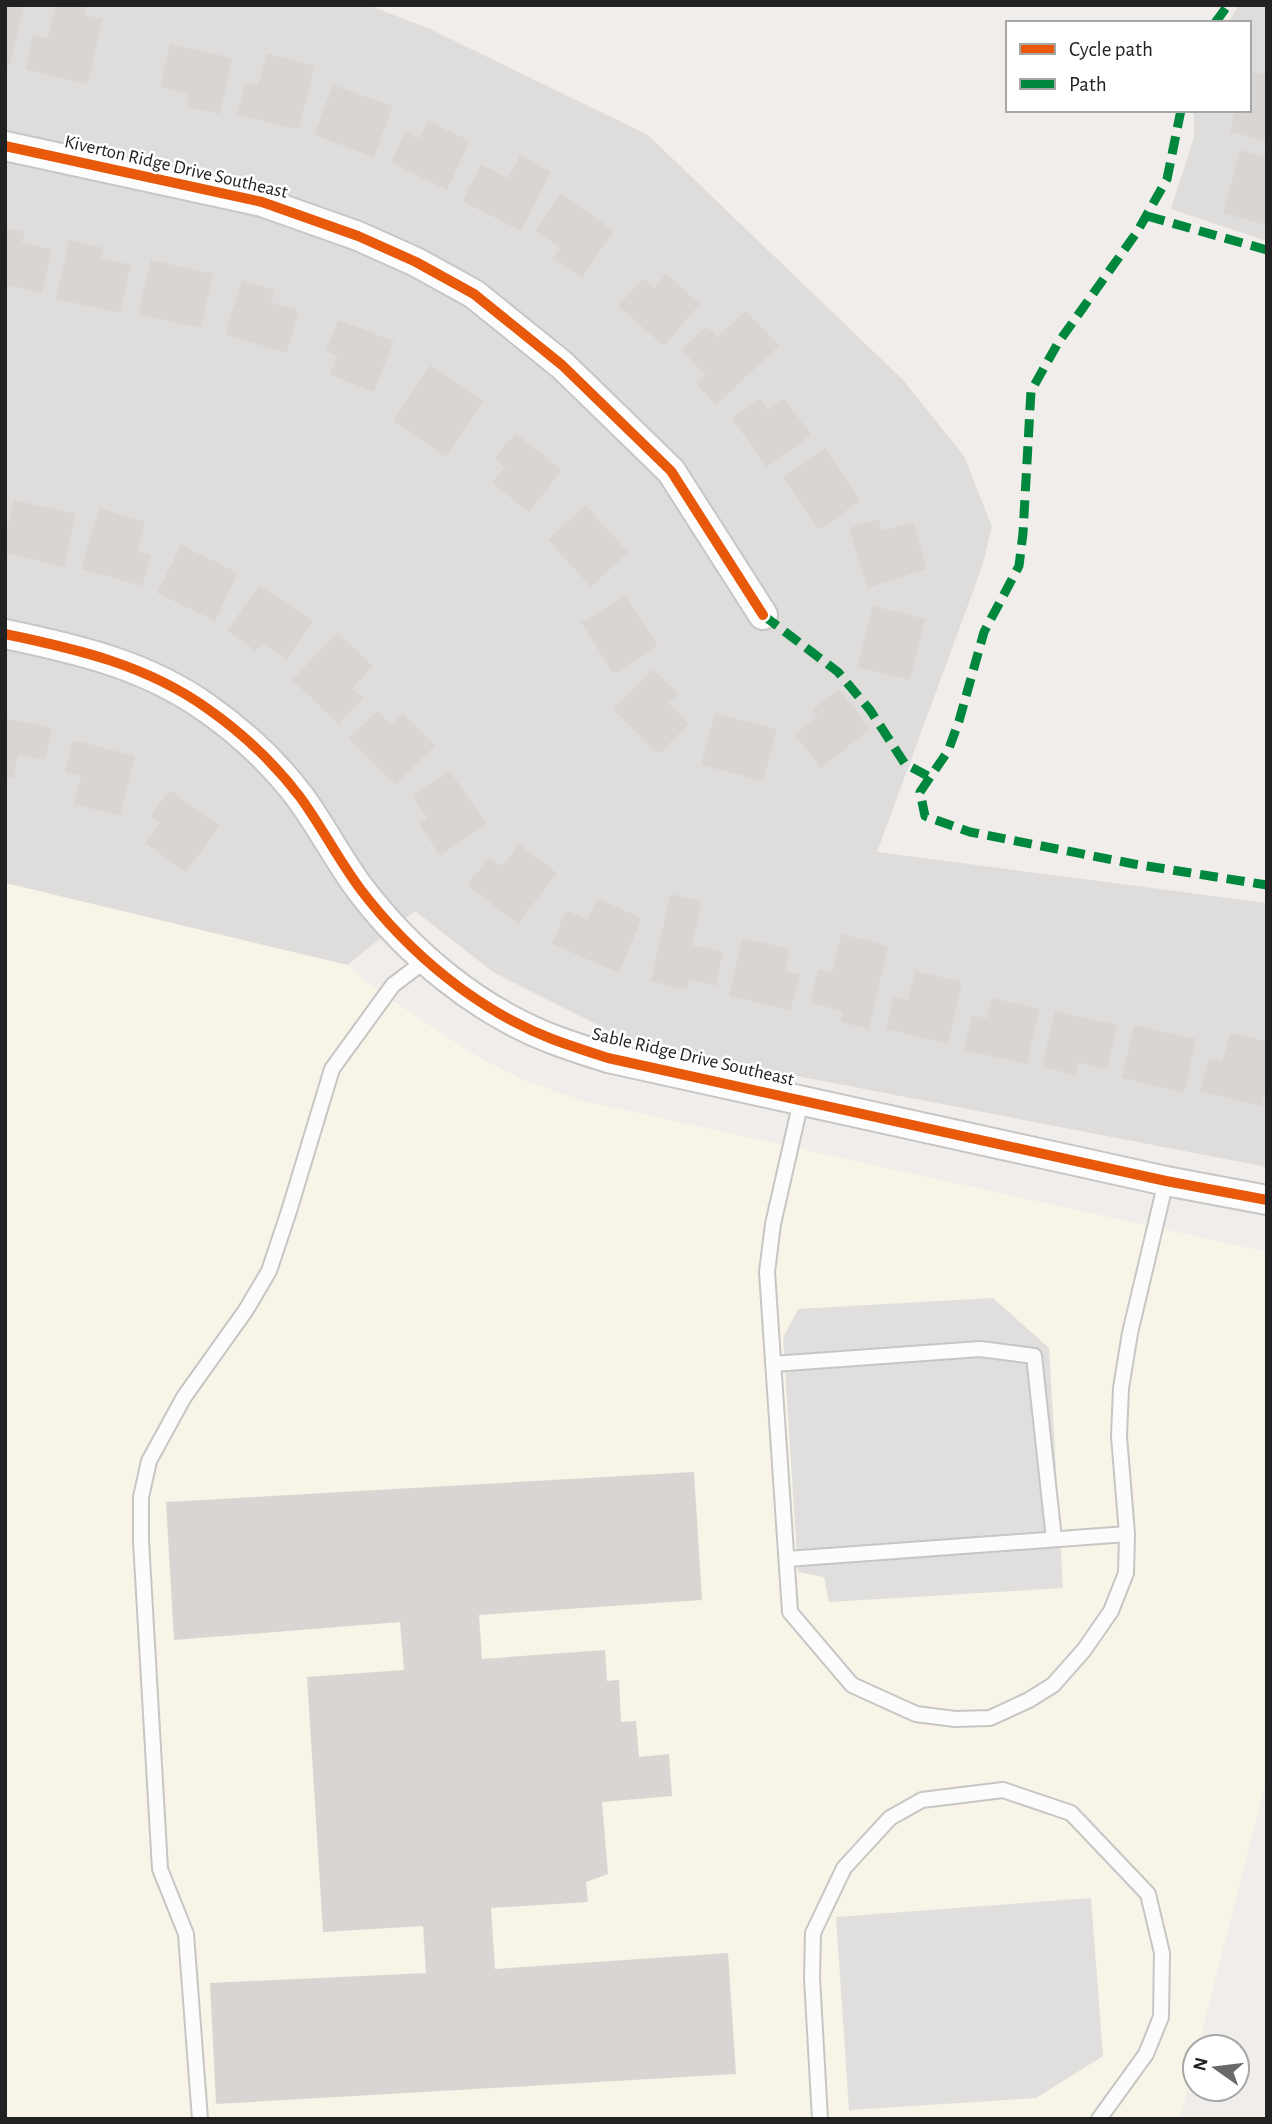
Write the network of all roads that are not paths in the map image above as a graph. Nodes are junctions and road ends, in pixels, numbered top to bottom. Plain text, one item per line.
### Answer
1 (5, 146) edge
2 (763, 615) dead end
3 (5, 634) edge
4 (426, 960) junction
5 (801, 1101) junction
6 (1167, 1181) junction
7 (1267, 1200) edge
8 (773, 1364) junction
9 (1127, 1534) junction
10 (1054, 1539) junction
11 (787, 1559) junction
12 (200, 2119) edge
13 (820, 2119) edge
14 (1099, 2119) edge

1 - 2 street, Kiverton Ridge Drive Southeast
3 - 4 street, Sable Ridge Drive Southeast
4 - 5 street, Sable Ridge Drive Southeast
4 - 12 lane
5 - 6 street, Sable Ridge Drive Southeast
5 - 8 lane
6 - 7 street, Sable Ridge Drive Southeast
6 - 9 lane
8 - 10 lane
8 - 11 lane
9 - 10 lane
9 - 11 lane
10 - 11 lane
13 - 14 lane

